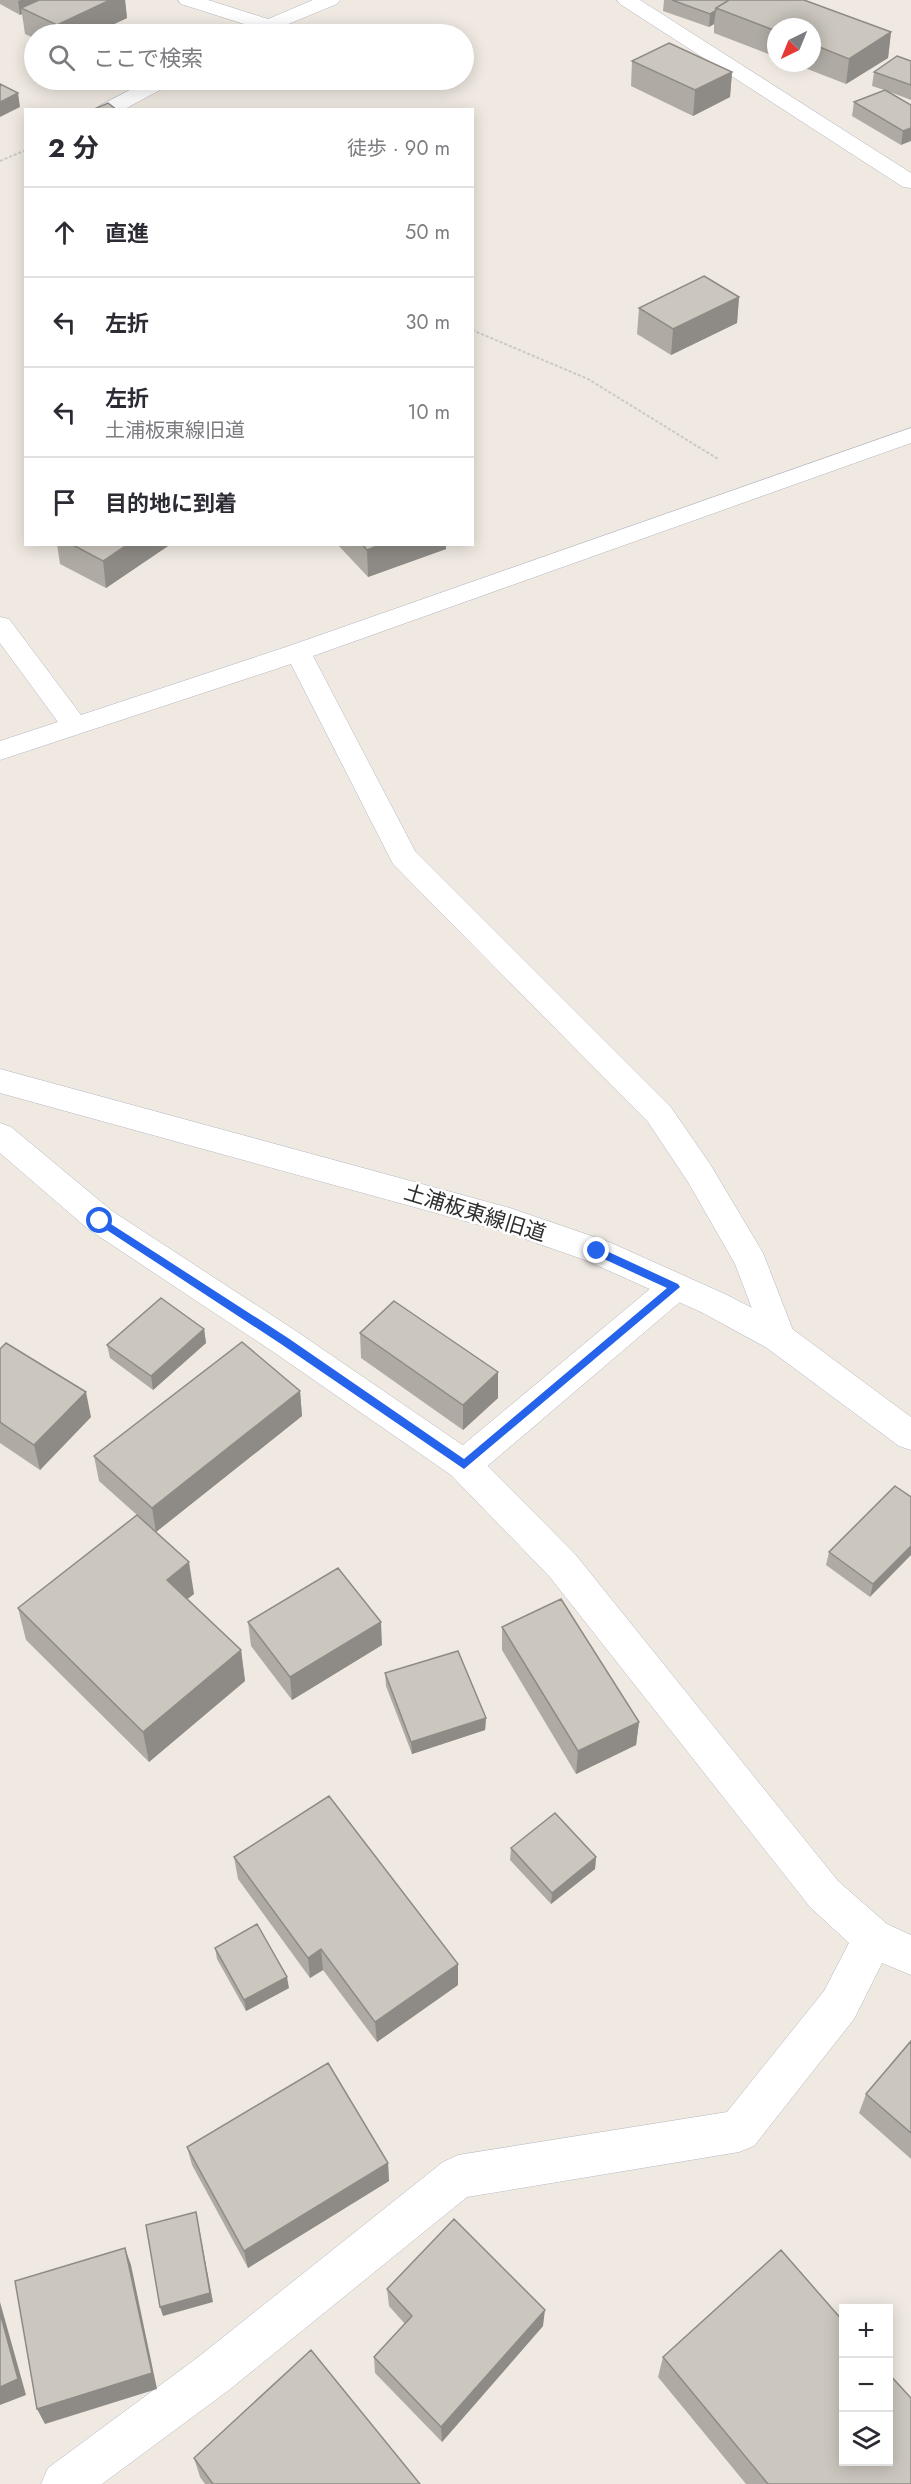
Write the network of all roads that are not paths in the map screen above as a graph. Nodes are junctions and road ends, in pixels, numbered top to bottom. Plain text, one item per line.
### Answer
1 (188, 0) edge
2 (330, 0) edge
3 (627, 0) edge
4 (246, 24) edge
5 (275, 24) edge
6 (145, 90) edge
7 (110, 108) edge
8 (911, 182) edge
9 (910, 436) edge
10 (0, 625) edge
11 (298, 652) junction
12 (75, 726) junction
13 (0, 751) edge
14 (0, 1081) edge
15 (0, 1135) edge
16 (675, 1287) junction
17 (779, 1338) junction
18 (911, 1436) edge
19 (464, 1465) junction
20 (873, 1938) junction
21 (911, 1956) edge
22 (64, 2484) edge

1 - 4 street
2 - 5 street
3 - 8 street
6 - 7 street
9 - 11 street
10 - 12 street
11 - 12 street
11 - 17 street
12 - 13 street
14 - 16 street, 土浦板東線旧道
15 - 19 street
16 - 17 street, 土浦板東線旧道
16 - 19 street
17 - 18 street, 土浦板東線旧道
19 - 20 street
20 - 21 street
20 - 22 street

